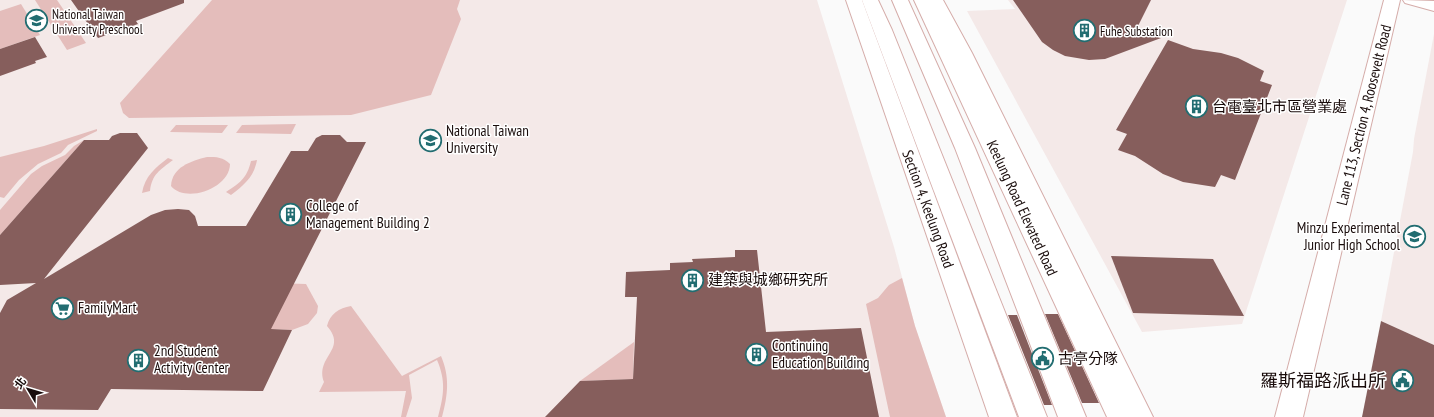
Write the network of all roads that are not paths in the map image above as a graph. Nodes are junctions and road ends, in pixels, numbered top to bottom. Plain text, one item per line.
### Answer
1 (854, 0) edge
2 (870, 0) edge
3 (935, 0) edge
4 (1392, 0) edge
5 (1411, 0) edge
6 (910, 5) edge
7 (1434, 6) edge
8 (1295, 411) edge
9 (1003, 417) edge
10 (1033, 417) edge
11 (1072, 417) edge
12 (1122, 417) edge
13 (1139, 417) edge

1 - 9 main road, Section 4, Keelung Road
2 - 10 main road
3 - 13 main road
4 - 8 main road, Lane 113, Section 4, Roosevelt Road
5 - 7 main road
6 - 11 main road
6 - 12 main road, Keelung Road Elevated Road

